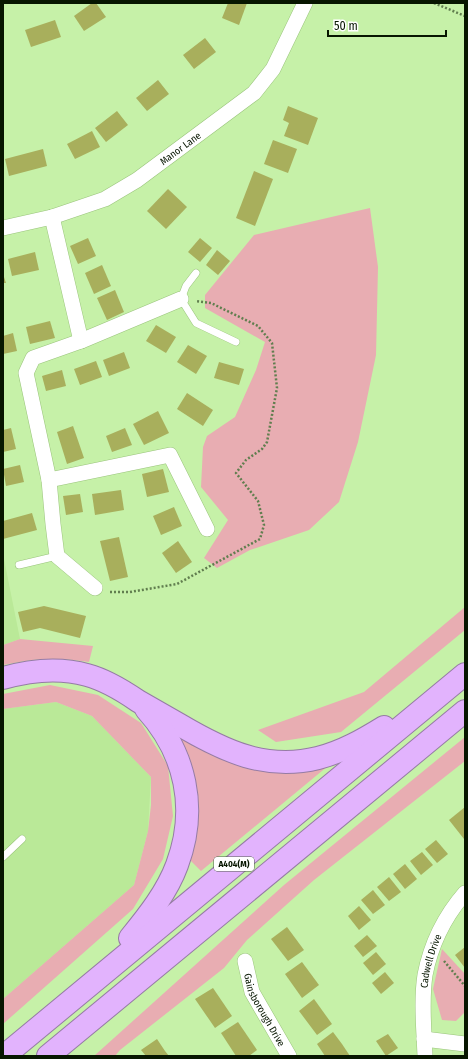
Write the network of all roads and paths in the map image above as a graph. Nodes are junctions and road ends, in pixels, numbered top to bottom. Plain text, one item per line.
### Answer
1 (305, 3) edge
2 (434, 3) edge
3 (465, 16) edge
4 (52, 217) junction
5 (3, 228) edge
6 (196, 273) dead end
7 (181, 299) junction
8 (81, 341) junction
9 (236, 342) dead end
10 (50, 480) junction
11 (207, 529) dead end
12 (57, 556) junction
13 (19, 565) dead end
14 (95, 588) joint
15 (465, 674) edge
16 (3, 678) edge
17 (444, 691) junction
18 (138, 700) junction
19 (465, 711) edge
20 (22, 839) dead end
21 (3, 857) edge
22 (465, 893) edge
23 (432, 947) junction
24 (245, 961) dead end
25 (98, 976) junction
26 (465, 986) edge
27 (424, 1039) junction
28 (465, 1044) edge
29 (4, 1056) edge
30 (48, 1056) edge
31 (289, 1056) edge
32 (425, 1056) edge

1 - 4 street, Manor Lane
2 - 3 path
4 - 5 street, Manor Lane
4 - 8 street
6 - 7 lane
7 - 8 street
7 - 9 lane
7 - 14 path
8 - 10 street
10 - 11 street
10 - 12 street
12 - 13 lane
12 - 14 street
15 - 17 highway, A404(M)
16 - 18 highway, A404(M)
17 - 18 highway, A404(M)
17 - 25 highway, A404(M)
18 - 25 highway, A404(M)
19 - 30 highway, A404(M)
20 - 21 lane
22 - 23 street, Cadwell Drive
23 - 26 path
23 - 27 street, Cadwell Drive
24 - 31 street, Gainsborough Drive
25 - 29 highway, A404(M)
27 - 28 street
27 - 32 street, Cadwell Drive

